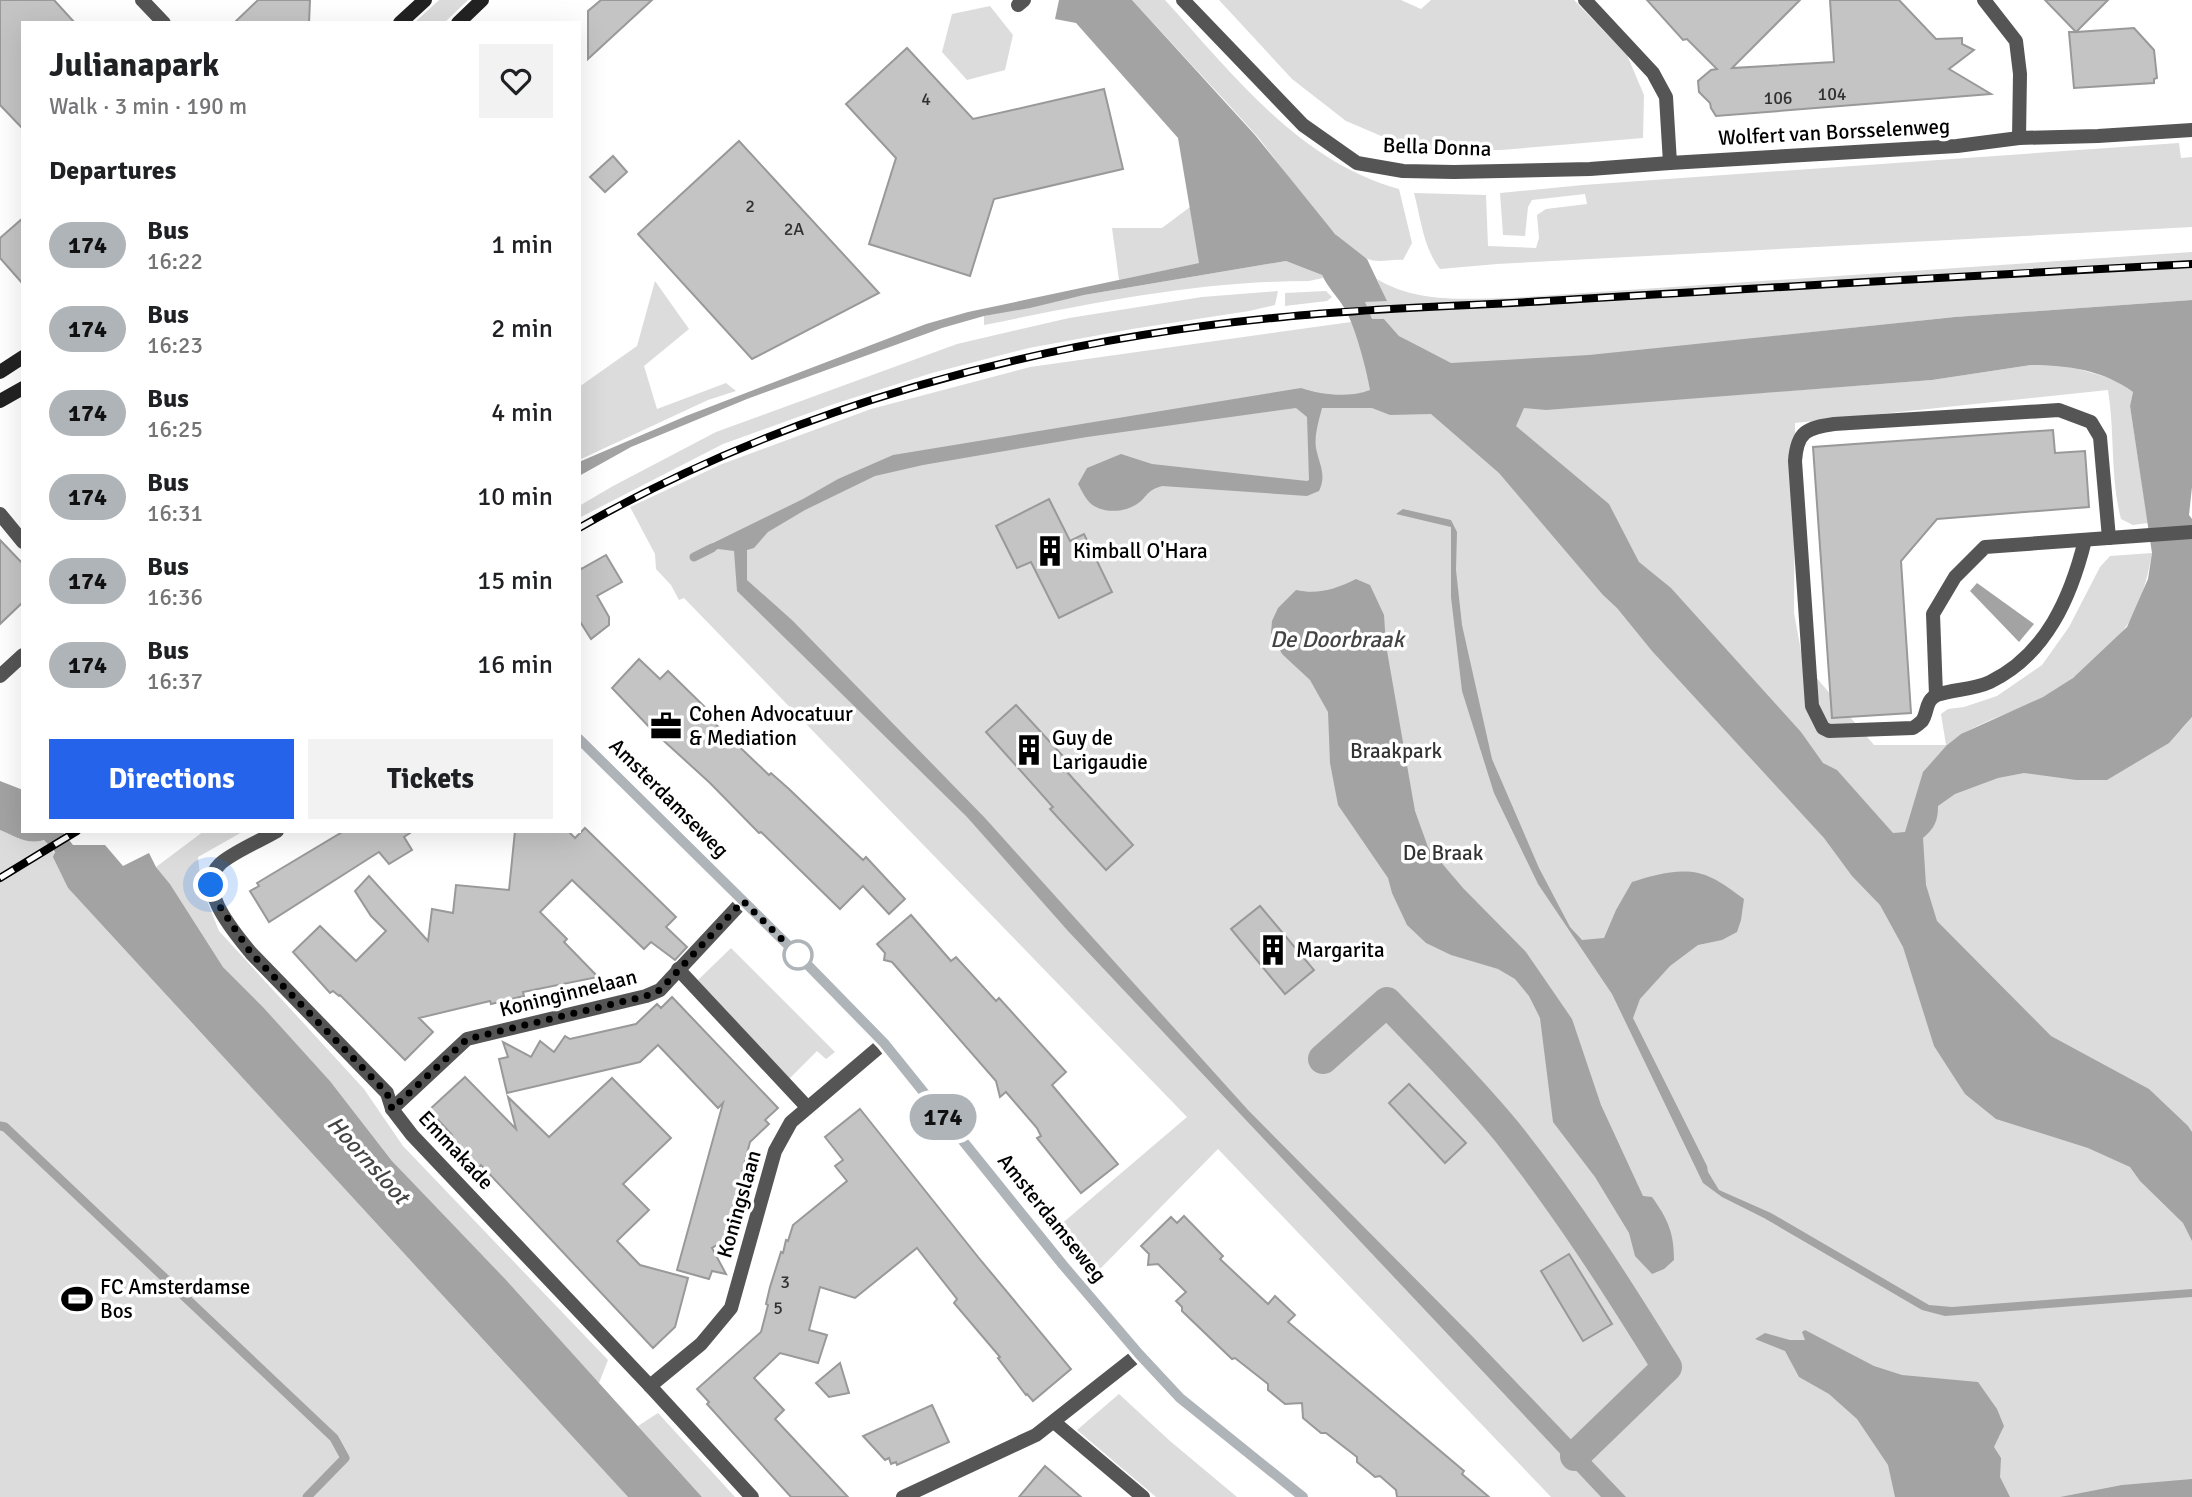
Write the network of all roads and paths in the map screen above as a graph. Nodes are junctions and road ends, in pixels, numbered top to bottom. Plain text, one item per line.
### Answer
1 (142, 0) edge
2 (425, 0) edge
3 (482, 0) edge
4 (1183, 0) edge
5 (1585, 0) edge
6 (1984, 0) edge
7 (162, 21) edge
8 (402, 21) edge
9 (460, 21) edge
10 (2192, 130) edge
11 (2019, 138) junction
12 (1670, 163) junction
13 (21, 358) edge
14 (0, 372) edge
15 (21, 389) edge
16 (0, 401) edge
17 (0, 514) edge
18 (2192, 532) edge
19 (2109, 538) junction
20 (21, 540) edge
21 (2085, 540) junction
22 (21, 657) edge
23 (0, 676) edge
24 (1936, 695) junction
25 (581, 741) edge
26 (272, 833) edge
27 (743, 901) junction
28 (678, 969) junction
29 (884, 1043) junction
30 (807, 1107) junction
31 (392, 1109) junction
32 (1139, 1354) junction
33 (650, 1386) junction
34 (1054, 1422) junction
35 (1299, 1496) edge
36 (752, 1497) edge
37 (903, 1497) edge
38 (1143, 1497) edge

1 - 7 street
2 - 8 main road
3 - 9 main road
4 - 12 street, Bella Donna
5 - 12 street
6 - 11 street
10 - 11 street, Wolfert van Borsselenweg
11 - 12 street, Wolfert van Borsselenweg
13 - 14 main road
15 - 16 main road
17 - 20 street
18 - 19 street
19 - 21 street
19 - 24 street
21 - 24 street
21 - 24 street
22 - 23 street
25 - 27 main road, Amsterdamseweg
26 - 31 street, Emmakade
27 - 28 street, Koninginnelaan
27 - 29 main road, Amsterdamseweg
28 - 30 street
28 - 31 street, Koninginnelaan
29 - 30 street, Koningslaan
29 - 32 main road, Amsterdamseweg
30 - 33 street, Koningslaan
31 - 33 street, Emmakade
32 - 34 street
32 - 35 main road, Amsterdamseweg
33 - 36 street, Emmakade
34 - 37 street
34 - 38 street

